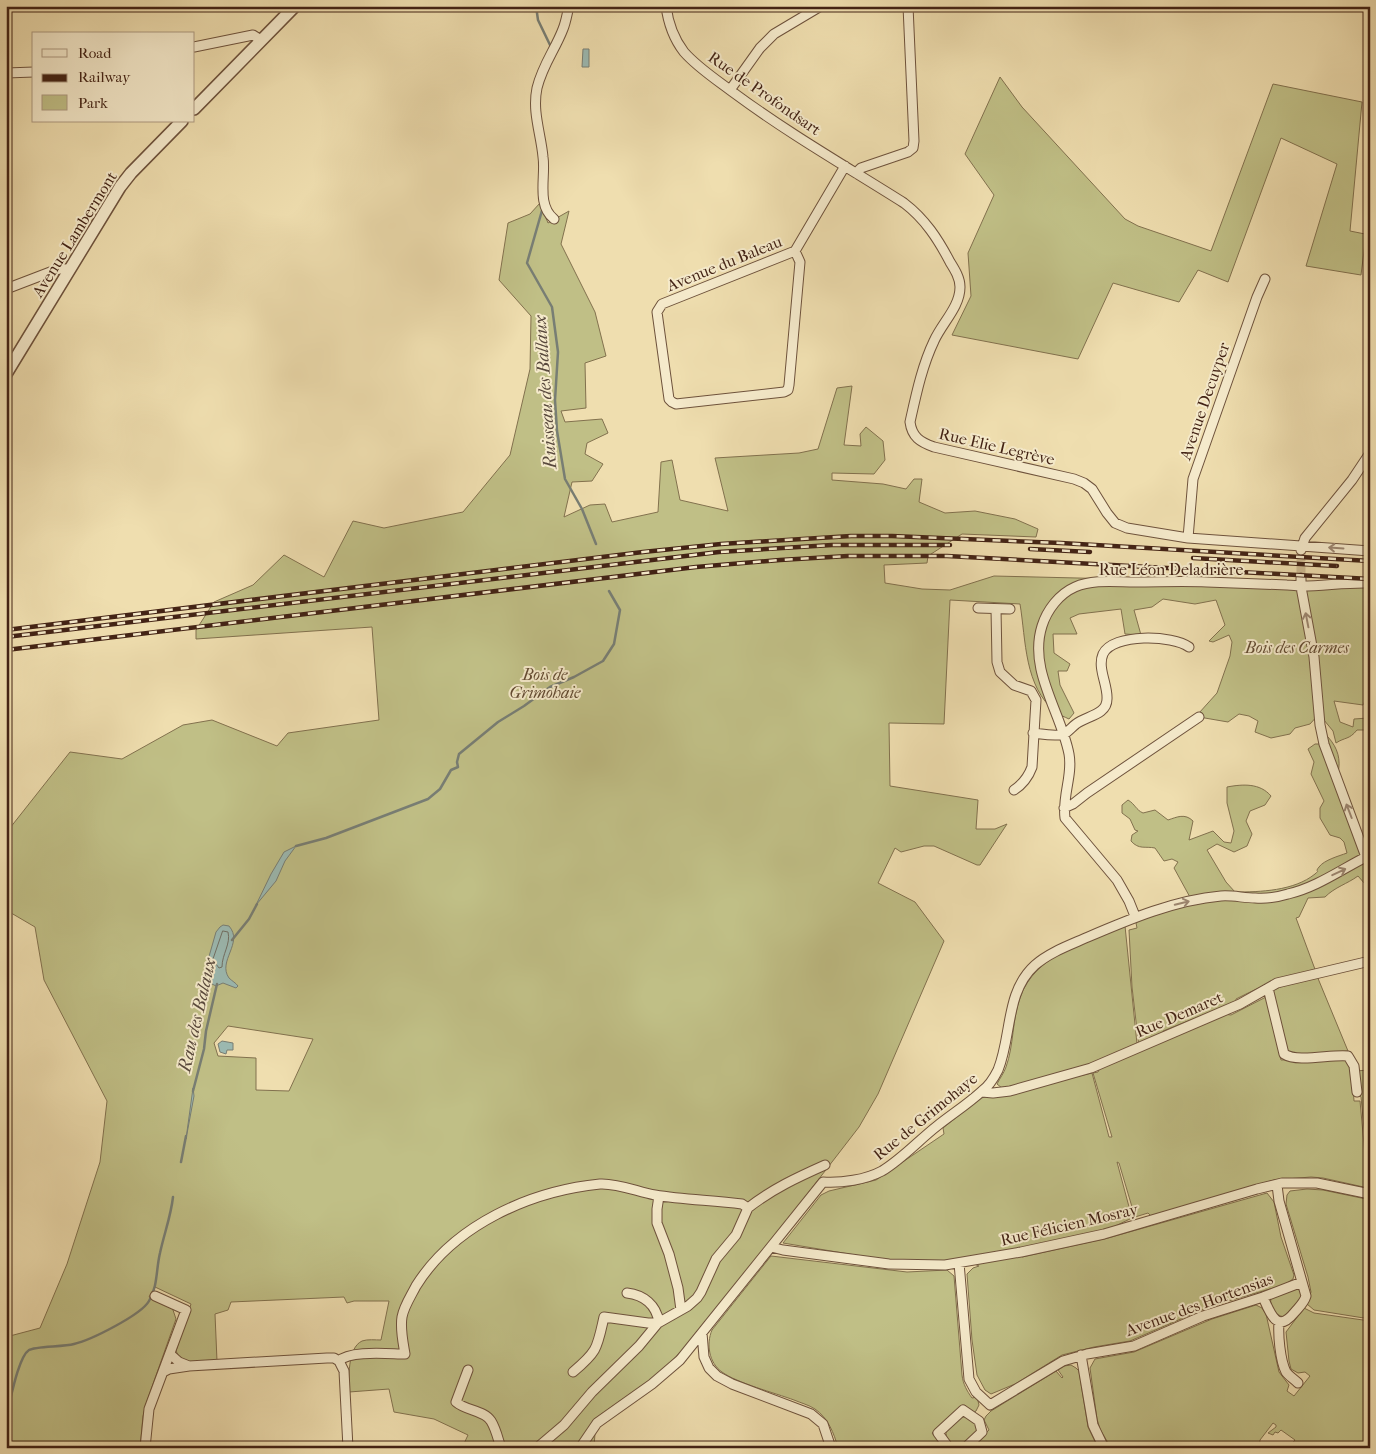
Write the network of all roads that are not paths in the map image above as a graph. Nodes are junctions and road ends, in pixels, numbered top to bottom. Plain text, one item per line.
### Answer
1 (295, 6) edge
2 (569, 6) edge
3 (666, 6) edge
4 (821, 6) edge
5 (908, 6) edge
6 (262, 40) junction
7 (195, 47) edge
8 (32, 72) edge
9 (6, 73) edge
10 (730, 90) junction
11 (195, 108) edge
12 (181, 122) edge
13 (823, 151) joint
14 (845, 166) junction
15 (856, 172) junction
16 (554, 219) dead end
17 (795, 251) junction
18 (70, 269) junction
19 (1265, 279) dead end
20 (6, 289) edge
21 (6, 374) edge
22 (1369, 453) edge
23 (1188, 538) junction
24 (1302, 549) junction
25 (1370, 551) edge
26 (1301, 582) junction
27 (1370, 583) edge
28 (978, 608) dead end
29 (996, 608) junction
30 (1010, 609) dead end
31 (1189, 647) dead end
32 (1199, 717) dead end
33 (1033, 734) junction
34 (1063, 734) junction
35 (1014, 790) dead end
36 (1064, 808) junction
37 (1368, 856) edge
38 (1135, 916) junction
39 (1370, 961) edge
40 (1268, 988) junction
41 (990, 1084) junction
42 (982, 1092) junction
43 (1357, 1092) dead end
44 (998, 1093) junction
45 (825, 1165) dead end
46 (1276, 1185) junction
47 (1370, 1194) edge
48 (659, 1196) junction
49 (748, 1208) junction
50 (771, 1247) junction
51 (959, 1263) junction
52 (1302, 1282) junction
53 (627, 1293) dead end
54 (155, 1296) dead end
55 (1263, 1297) junction
56 (681, 1310) junction
57 (658, 1322) junction
58 (1279, 1322) junction
59 (702, 1333) junction
60 (688, 1351) junction
61 (170, 1354) junction
62 (1080, 1355) junction
63 (704, 1357) junction
64 (339, 1361) junction
65 (189, 1366) junction
66 (468, 1370) dead end
67 (163, 1372) junction
68 (573, 1372) dead end
69 (1298, 1383) dead end
70 (990, 1405) junction
71 (976, 1418) junction
72 (539, 1447) edge
73 (145, 1448) edge
74 (348, 1448) edge
75 (500, 1448) edge
76 (580, 1448) edge
77 (831, 1448) edge
78 (950, 1448) edge
79 (965, 1448) edge
80 (1104, 1448) edge

1 - 6 street
2 - 16 street
3 - 10 street, Rue de Profondsart
4 - 10 street
5 - 15 street
6 - 7 street
6 - 11 street
8 - 9 street
10 - 13 street, Rue de Profondsart
12 - 18 street, Avenue Lambermont
13 - 14 street, Rue Elie Legrève
14 - 15 street, Rue Elie Legrève
14 - 17 street, Avenue du Baleau
15 - 23 street, Rue Elie Legrève
17 - 17 street, Avenue du Baleau
18 - 20 street
18 - 21 street, Avenue Lambermont
19 - 23 street, Avenue Decuyper
22 - 24 street
23 - 24 street, Rue Elie Legrève
25 -> 24 street, Rue Elie Legrève
26 - 27 street, Rue Léon Deladrière
26 - 34 street, Rue Léon Deladrière
37 -> 26 street
28 - 29 street
29 - 30 street
29 - 33 street
31 - 34 street
32 - 36 street
33 - 34 street
33 - 35 street
34 - 36 street, Rue Léon Deladrière
36 - 38 street
38 -> 37 street, Rue de Grimohaye
38 - 41 street, Rue de Grimohaye
39 - 40 street, Rue Demaret
40 - 43 street
40 - 44 street, Rue Demaret
41 - 42 street, Rue de Grimohaye
41 - 44 street
42 - 44 street, Rue Demaret
42 - 50 street, Rue de Grimohaye
45 - 49 street
46 - 47 street, Rue Félicien Mosray
46 - 51 street, Rue Félicien Mosray
46 - 52 street
48 - 49 street
48 - 56 street
48 - 64 street
49 - 56 street
50 - 51 street, Rue Félicien Mosray
50 - 59 street, Rue de Grimohaye
51 - 70 street
52 - 55 street, Avenue des Hortensias
52 - 58 street
53 - 57 street
54 - 61 street
55 - 58 street
55 - 62 street, Avenue des Hortensias
56 - 57 street
57 - 68 street
57 - 72 street
58 - 69 street
59 - 60 street, Rue de Grimohaye
59 - 63 street
60 - 63 street
60 - 76 street, Rue de Grimohaye
61 - 65 street
61 - 67 street
62 - 70 street, Avenue des Hortensias
62 - 80 street
63 - 77 street
64 - 65 street
64 - 74 street
65 - 67 street
66 - 75 street
67 - 73 street
70 - 71 street, Avenue des Hortensias
71 - 78 street
71 - 79 street

